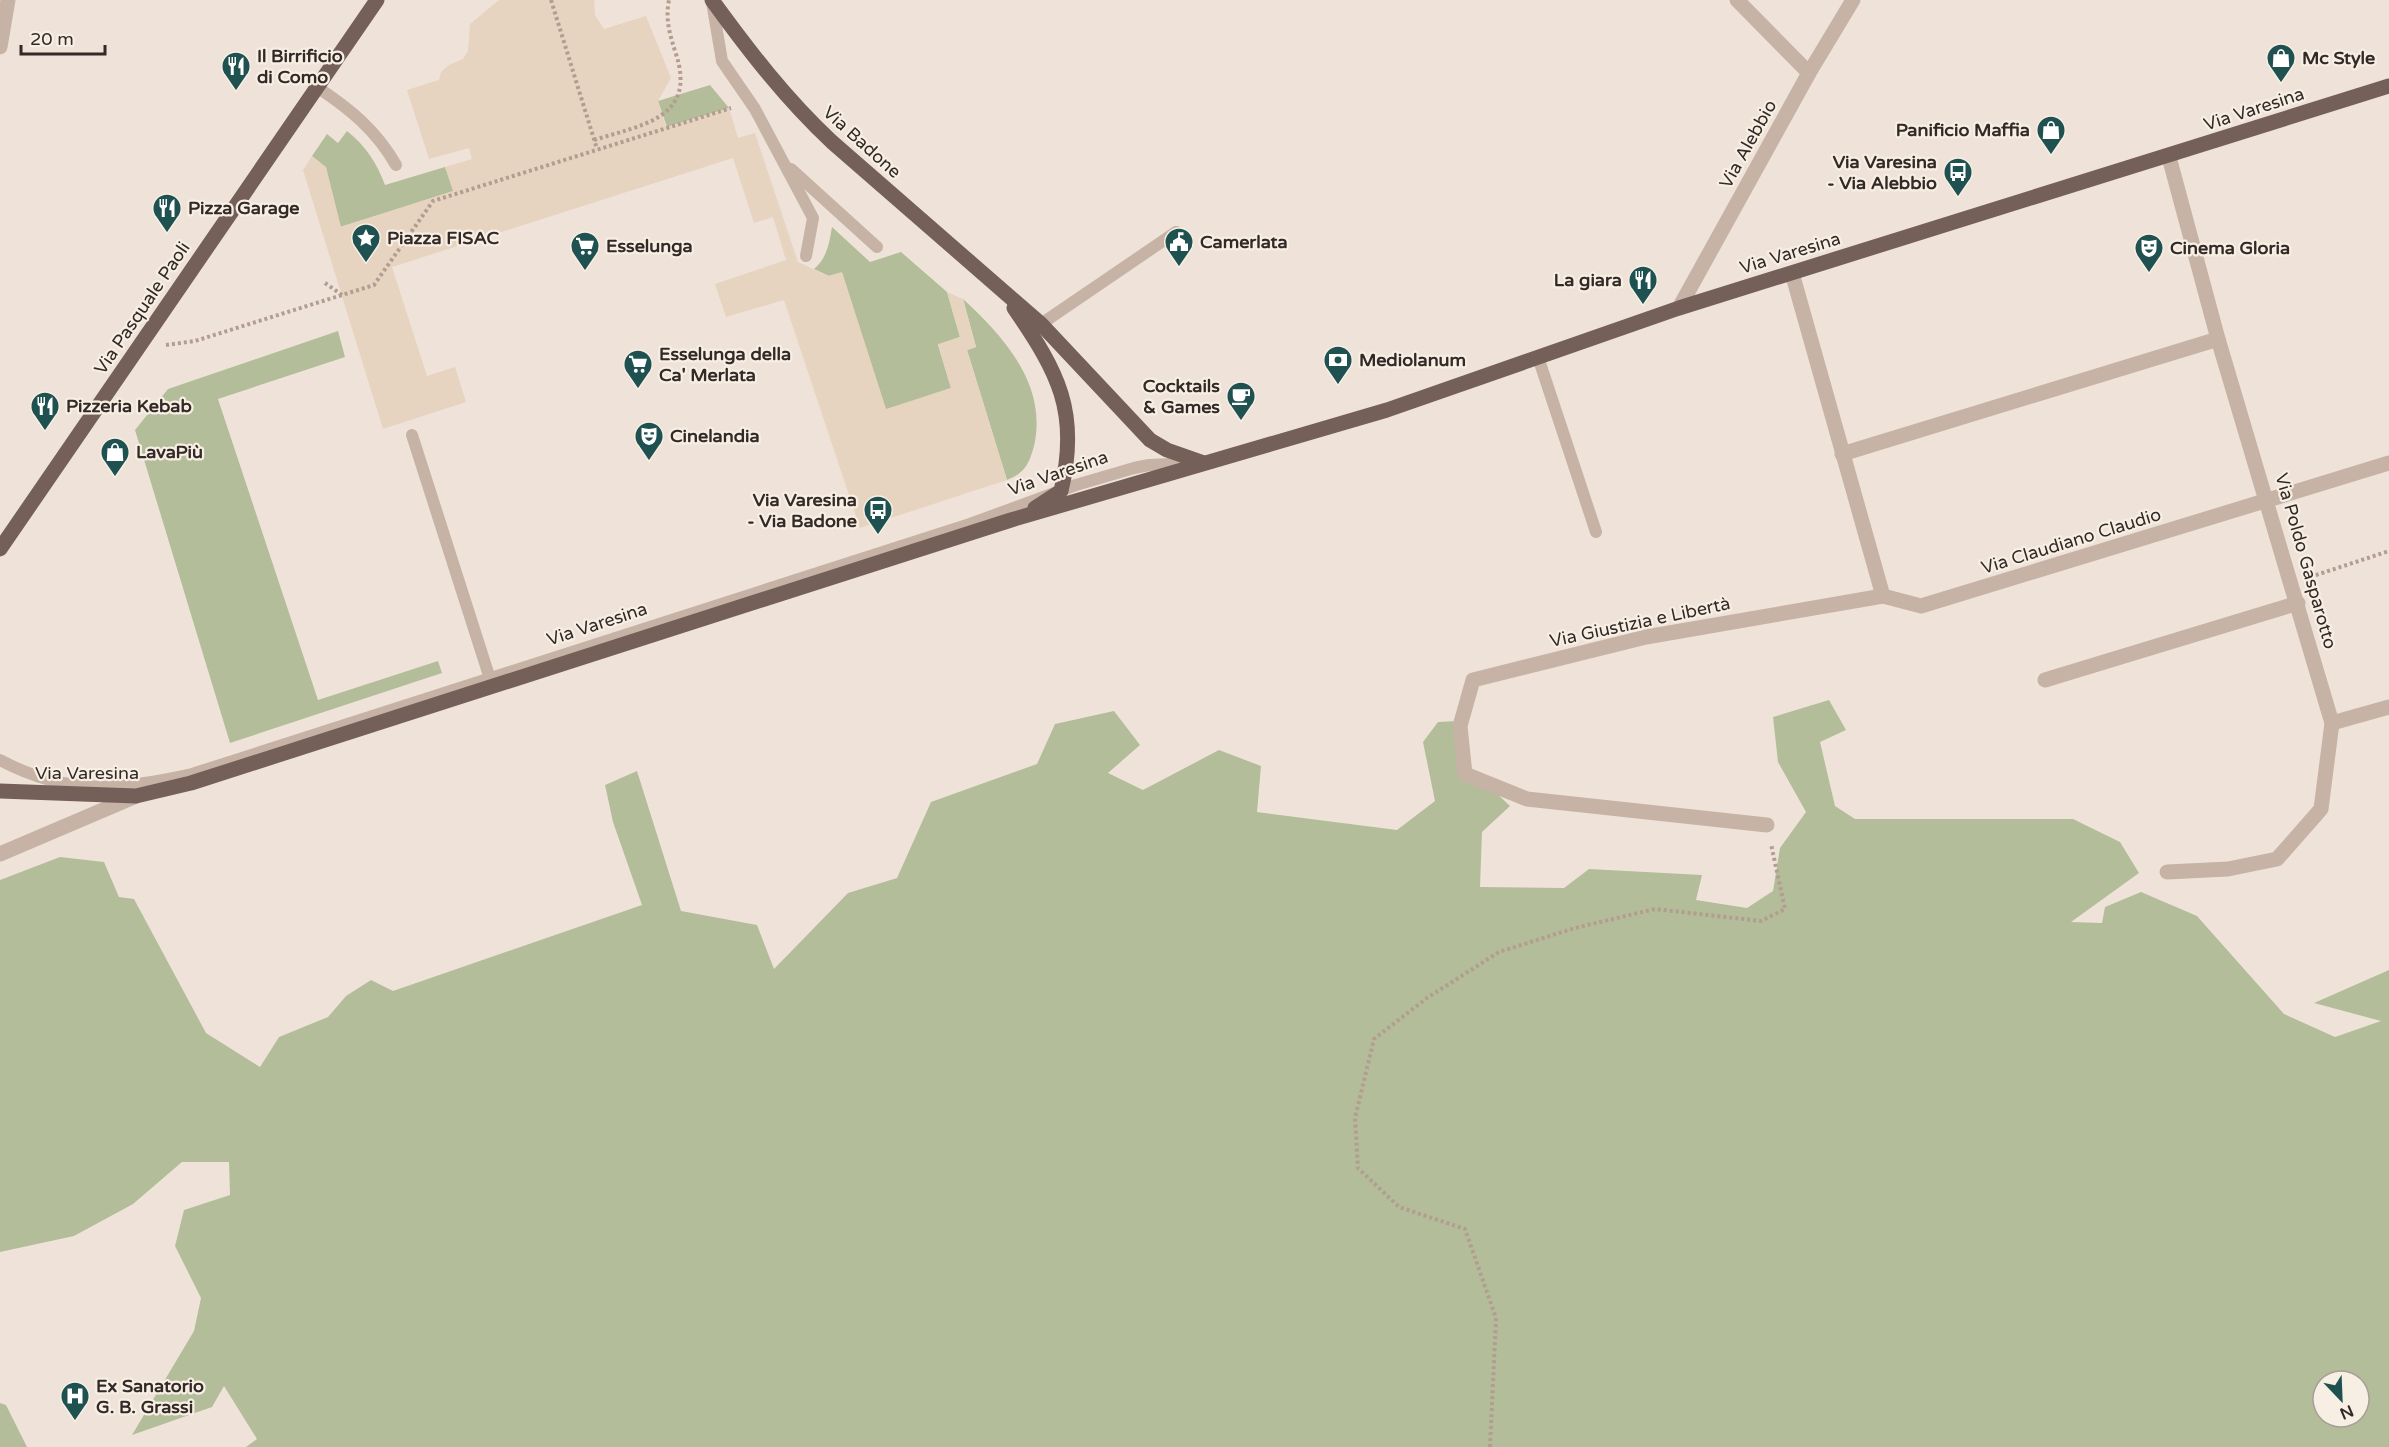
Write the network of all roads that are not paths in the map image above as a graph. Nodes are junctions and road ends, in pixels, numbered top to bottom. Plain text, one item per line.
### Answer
1 (8, 0) edge
2 (377, 0) edge
3 (712, 0) edge
4 (1737, 0) edge
5 (1853, 0) edge
6 (0, 47) edge
7 (1809, 73) junction
8 (2389, 86) edge
9 (317, 87) junction
10 (2169, 157) junction
11 (783, 162) junction
12 (396, 165) dead end
13 (1176, 232) dead end
14 (877, 247) dead end
15 (806, 256) dead end
16 (1792, 273) junction
17 (1005, 295) junction
18 (1679, 308) junction
19 (1041, 324) junction
20 (2218, 339) junction
21 (1538, 357) junction
22 (411, 435) dead end
23 (1842, 454) junction
24 (1204, 463) junction
25 (2389, 463) edge
26 (1061, 491) junction
27 (2269, 502) junction
28 (1011, 520) junction
29 (1596, 532) dead end
30 (0, 549) edge
31 (1883, 596) junction
32 (2298, 603) junction
33 (2045, 680) dead end
34 (492, 682) junction
35 (2389, 707) edge
36 (2332, 723) junction
37 (0, 760) edge
38 (0, 791) edge
39 (136, 796) junction
40 (1767, 825) road end
41 (0, 854) edge
42 (2167, 872) dead end

1 - 6 street
2 - 9 main road, Via Pasquale Paoli
3 - 11 lane
3 - 17 main road, Via Badone
4 - 7 street
5 - 7 street, Via Alebbio
7 - 18 street, Via Alebbio
8 - 10 main road, Via Varesina
9 - 12 lane
9 - 30 main road, Via Pasquale Paoli
10 - 16 main road, Via Varesina
10 - 20 street, Via Poldo Gasparotto
11 - 14 lane
11 - 15 lane
13 - 19 lane
16 - 18 main road, Via Varesina
16 - 23 street
17 - 19 main road, Via Badone
17 - 26 main road, Via Badone
18 - 21 main road, Via Varesina
19 - 24 main road, Via Badone
20 - 23 street
20 - 27 street, Via Poldo Gasparotto
21 - 24 main road, Via Varesina
21 - 29 lane
22 - 34 lane
23 - 31 street
24 - 26 lane, Via Varesina
24 - 28 main road, Via Varesina
25 - 27 street, Via Claudiano Claudio
26 - 28 main road
26 - 34 lane, Via Varesina
27 - 31 street, Via Claudiano Claudio
27 - 32 street, Via Poldo Gasparotto
28 - 34 main road, Via Varesina
31 - 40 street, Via Giustizia e Libertà
32 - 33 street
32 - 36 street, Via Poldo Gasparotto
34 - 37 lane, Via Varesina
34 - 39 main road, Via Varesina
35 - 36 street
36 - 42 street, Via Poldo Gasparotto
38 - 39 main road, Via Varesina
39 - 41 street

